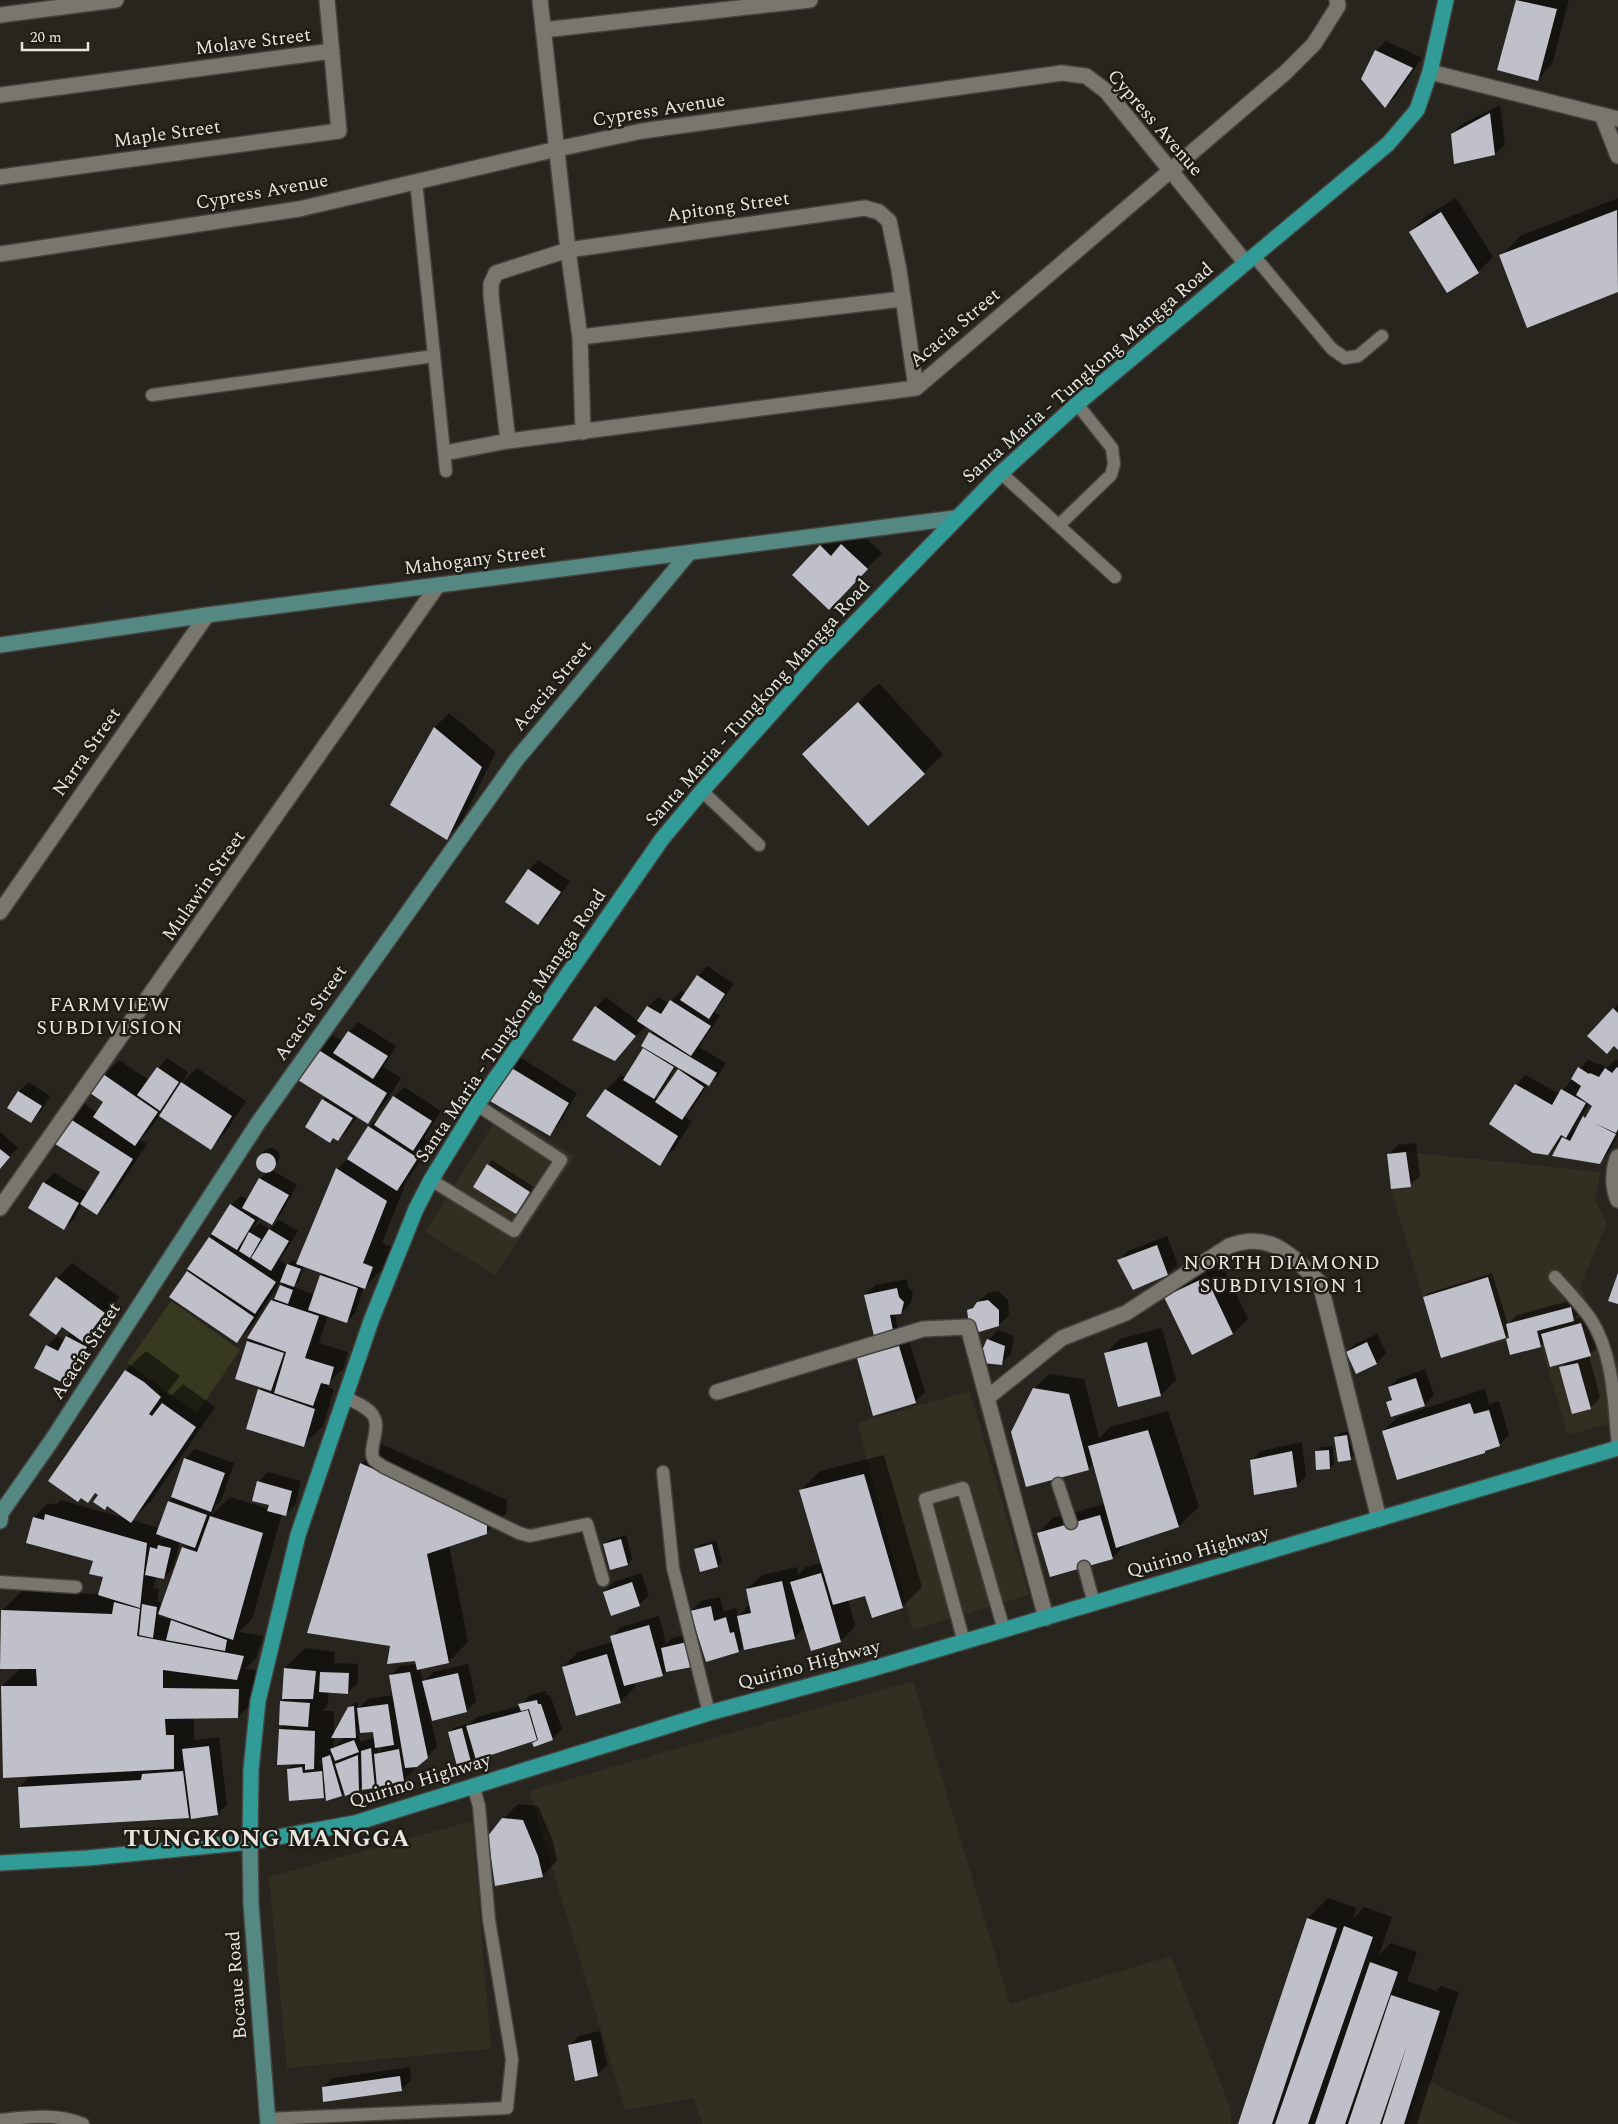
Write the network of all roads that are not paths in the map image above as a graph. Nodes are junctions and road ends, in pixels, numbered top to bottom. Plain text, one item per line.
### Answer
1 (116, 0) edge
2 (327, 0) edge
3 (540, 0) edge
4 (804, 0) edge
5 (1337, 0) edge
6 (1446, 0) edge
7 (0, 15) edge
8 (543, 30) junction
9 (332, 51) junction
10 (1430, 72) junction
11 (0, 95) edge
12 (1602, 115) junction
13 (1618, 118) edge
14 (557, 149) junction
15 (1618, 156) edge
16 (1171, 171) junction
17 (0, 177) edge
18 (416, 181) junction
19 (568, 250) junction
20 (0, 254) edge
21 (1249, 259) junction
22 (902, 298) junction
23 (1382, 336) dead end
24 (580, 337) junction
25 (434, 356) junction
26 (916, 388) junction
27 (152, 395) dead end
28 (1077, 404) junction
29 (584, 432) junction
30 (508, 440) junction
31 (450, 452) dead end
32 (446, 471) dead end
33 (1001, 472) junction
34 (955, 518) junction
35 (1059, 525) junction
36 (689, 552) junction
37 (1115, 577) dead end
38 (438, 585) junction
39 (207, 615) junction
40 (0, 645) edge
41 (702, 791) junction
42 (758, 845) dead end
43 (0, 912) edge
44 (477, 1105) junction
45 (1618, 1156) edge
46 (431, 1180) junction
47 (1618, 1200) edge
48 (0, 1208) edge
49 (1555, 1277) dead end
50 (716, 1392) dead end
51 (345, 1397) junction
52 (987, 1398) junction
53 (1618, 1447) edge
54 (663, 1472) dead end
55 (1058, 1484) dead end
56 (0, 1514) edge
57 (1379, 1519) junction
58 (1071, 1523) dead end
59 (1084, 1567) dead end
60 (603, 1580) dead end
61 (0, 1582) edge
62 (76, 1587) dead end
63 (1094, 1604) junction
64 (1046, 1618) junction
65 (1004, 1630) junction
66 (964, 1642) junction
67 (709, 1714) junction
68 (473, 1785) junction
69 (250, 1842) junction
70 (0, 1863) edge
71 (0, 2120) edge
72 (36, 2120) edge
73 (268, 2122) edge
74 (83, 2124) edge

1 - 7 street
2 - 9 street
3 - 8 street
4 - 8 street
5 - 16 street, Acacia Street
6 - 10 main road, Santa Maria - Tungkong Mangga Road
8 - 14 street
9 - 11 street, Molave Street
9 - 17 street, Maple Street
10 - 12 street
10 - 21 main road, Santa Maria - Tungkong Mangga Road
12 - 13 street
12 - 15 street
14 - 16 street, Cypress Avenue
14 - 18 street, Cypress Avenue
14 - 19 street
16 - 21 street, Cypress Avenue
16 - 26 street, Acacia Street
18 - 20 street, Cypress Avenue
18 - 25 lane
19 - 22 street, Apitong Street
19 - 24 street
19 - 30 street, Apitong Street
21 - 23 lane
21 - 28 main road, Santa Maria - Tungkong Mangga Road
22 - 24 street
22 - 26 street
24 - 29 street
25 - 27 lane
25 - 32 lane
26 - 29 street, Acacia Street
28 - 33 main road, Santa Maria - Tungkong Mangga Road
28 - 35 lane
29 - 30 street, Acacia Street
30 - 31 street, Acacia Street
33 - 34 main road, Santa Maria - Tungkong Mangga Road
33 - 35 lane
34 - 36 street, Mahogany Street
34 - 41 main road, Santa Maria - Tungkong Mangga Road
35 - 37 lane
36 - 38 street, Mahogany Street
36 - 56 street, Acacia Street
38 - 39 street, Mahogany Street
38 - 48 street, Mulawin Street
39 - 40 street, Mahogany Street
39 - 43 street, Narra Street
41 - 42 lane
41 - 44 main road, Santa Maria - Tungkong Mangga Road
44 - 46 main road, Santa Maria - Tungkong Mangga Road
44 - 46 lane
45 - 47 street
46 - 51 main road, Santa Maria - Tungkong Mangga Road
49 - 53 lane
50 - 52 street
51 - 60 lane
51 - 69 main road, Santa Maria - Tungkong Mangga Road
52 - 57 street
52 - 64 street
53 - 57 main road, Quirino Highway
54 - 67 lane
55 - 58 lane
57 - 63 main road, Quirino Highway
59 - 63 lane
61 - 62 lane
63 - 64 main road, Quirino Highway
64 - 65 main road, Quirino Highway
65 - 66 main road, Quirino Highway
65 - 66 lane
66 - 67 main road, Quirino Highway
67 - 68 main road, Quirino Highway
68 - 69 main road, Quirino Highway
68 - 73 lane
69 - 70 main road, Quirino Highway
69 - 73 street, Bocaue Road
71 - 72 lane
72 - 74 lane

